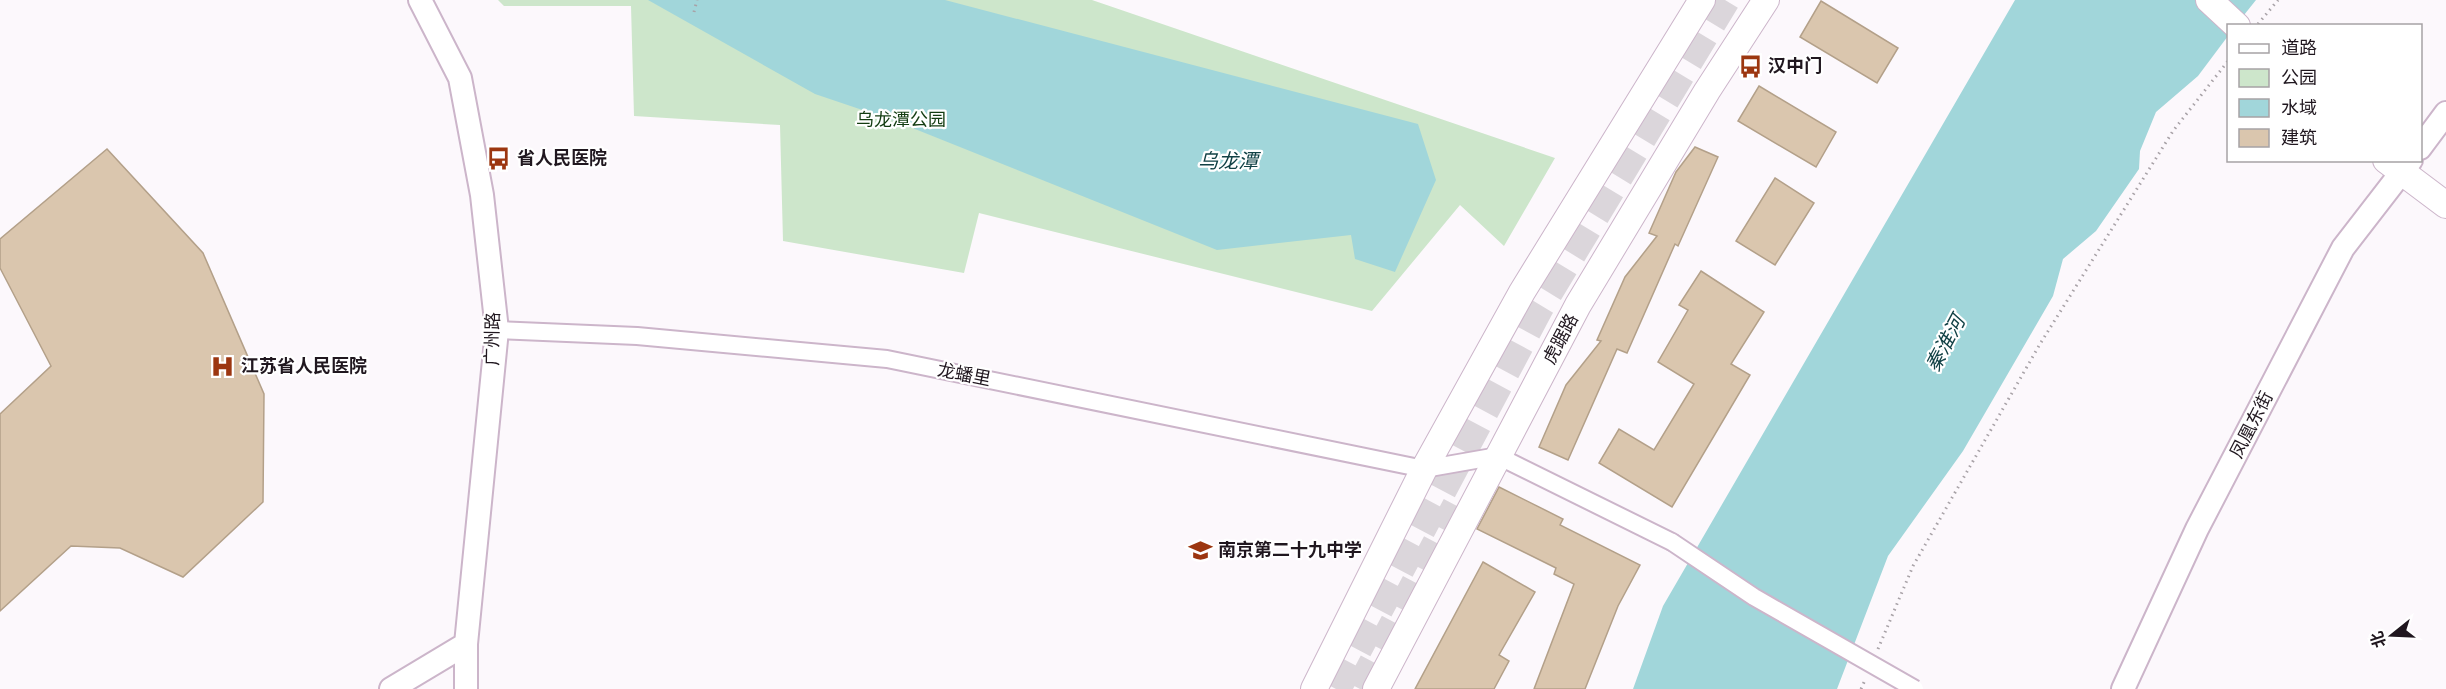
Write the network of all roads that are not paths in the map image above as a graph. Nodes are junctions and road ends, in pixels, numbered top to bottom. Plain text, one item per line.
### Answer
1 (420, 0) edge
2 (1702, 0) edge
3 (1766, 0) edge
4 (2209, 0) edge
5 (2234, 24) edge
6 (2446, 113) edge
7 (2422, 147) edge
8 (2400, 165) edge
9 (2446, 205) edge
10 (497, 330) junction
11 (1498, 456) junction
12 (1424, 469) junction
13 (466, 644) junction
14 (391, 689) edge
15 (466, 689) edge
16 (1314, 689) edge
17 (1376, 689) edge
18 (1915, 689) edge
19 (2123, 689) edge

1 - 10 street, 广州路
2 - 12 main road
3 - 11 main road, 虎踞路
4 - 5 main road
6 - 7 street
8 - 9 main road
8 - 19 street, 凤凰东街
10 - 12 street, 龙蟠里
10 - 13 street, 广州路
11 - 12 street
11 - 17 main road, 虎踞路
11 - 18 street, bridge
12 - 16 main road
13 - 14 street
13 - 15 street, 广州路

